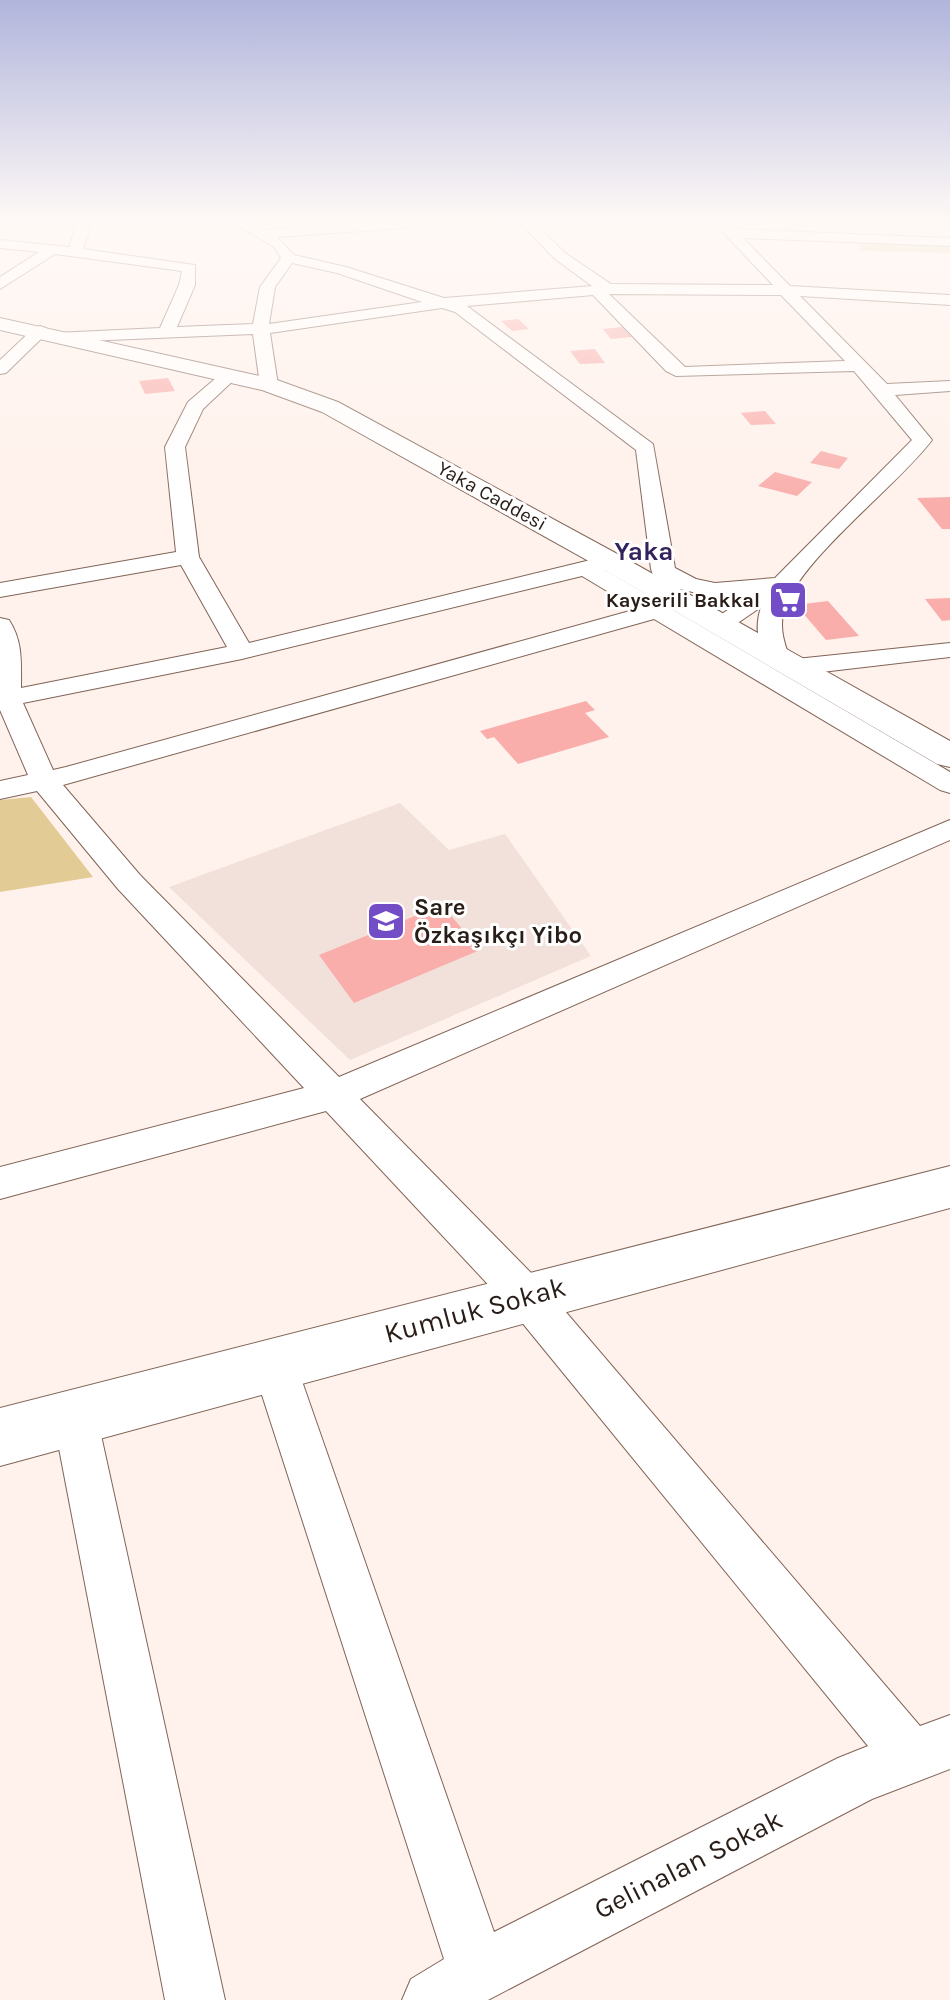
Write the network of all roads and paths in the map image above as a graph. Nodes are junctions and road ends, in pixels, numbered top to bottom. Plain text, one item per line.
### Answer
1 (173, 317) edge
2 (260, 317) edge
3 (355, 317) edge
4 (472, 317) edge
5 (627, 317) edge
6 (809, 317) edge
7 (0, 324) edge
8 (261, 329) junction
9 (50, 334) junction
10 (166, 334) junction
11 (146, 335) junction
12 (121, 351) junction
13 (856, 366) junction
14 (0, 369) edge
15 (229, 376) junction
16 (269, 385) junction
17 (950, 386) edge
18 (882, 390) junction
19 (188, 557) junction
20 (598, 565) junction
21 (785, 581) junction
22 (0, 590) edge
23 (663, 591) junction
24 (720, 624) junction
25 (0, 625) edge
26 (950, 650) edge
27 (242, 652) junction
28 (786, 661) junction
29 (8, 698) junction
30 (950, 756) edge
31 (44, 781) junction
32 (950, 784) edge
33 (0, 790) edge
34 (950, 829) edge
35 (335, 1094) junction
36 (0, 1183) edge
37 (950, 1187) edge
38 (526, 1296) junction
39 (274, 1364) junction
40 (75, 1417) junction
41 (0, 1437) edge
42 (931, 1750) edge
43 (455, 1986) edge
44 (195, 2000) edge

1 - 10 street
2 - 8 street
3 - 8 street
4 - 23 street
5 - 13 street
6 - 13 street
7 - 9 street, Yaka Caddesi
8 - 10 street
8 - 16 street
9 - 11 street
9 - 12 street, Yaka Caddesi
9 - 14 street
10 - 11 street
11 - 12 street
12 - 15 street, Yaka Caddesi
13 - 18 street
15 - 16 street, Yaka Caddesi
15 - 19 street
16 - 20 street, Yaka Caddesi
17 - 18 street
18 - 21 street
19 - 22 street
19 - 27 street
20 - 23 street, Yaka Caddesi
20 - 27 street
21 - 23 street
21 - 24 street
21 - 28 street
23 - 24 street, Yaka Caddesi
23 - 31 street
23 - 32 street
24 - 28 street, Yaka Caddesi
25 - 29 street
26 - 28 street
27 - 29 street
28 - 30 street, Yaka Caddesi
29 - 31 street
31 - 33 street
31 - 35 street
34 - 35 street
35 - 36 street
35 - 38 street
37 - 38 street, Kumluk Sokak
38 - 39 street, Kumluk Sokak
38 - 42 street
39 - 40 street, Kumluk Sokak
39 - 43 street
40 - 41 street, Kumluk Sokak
40 - 44 street
42 - 43 street, Gelinalan Sokak

